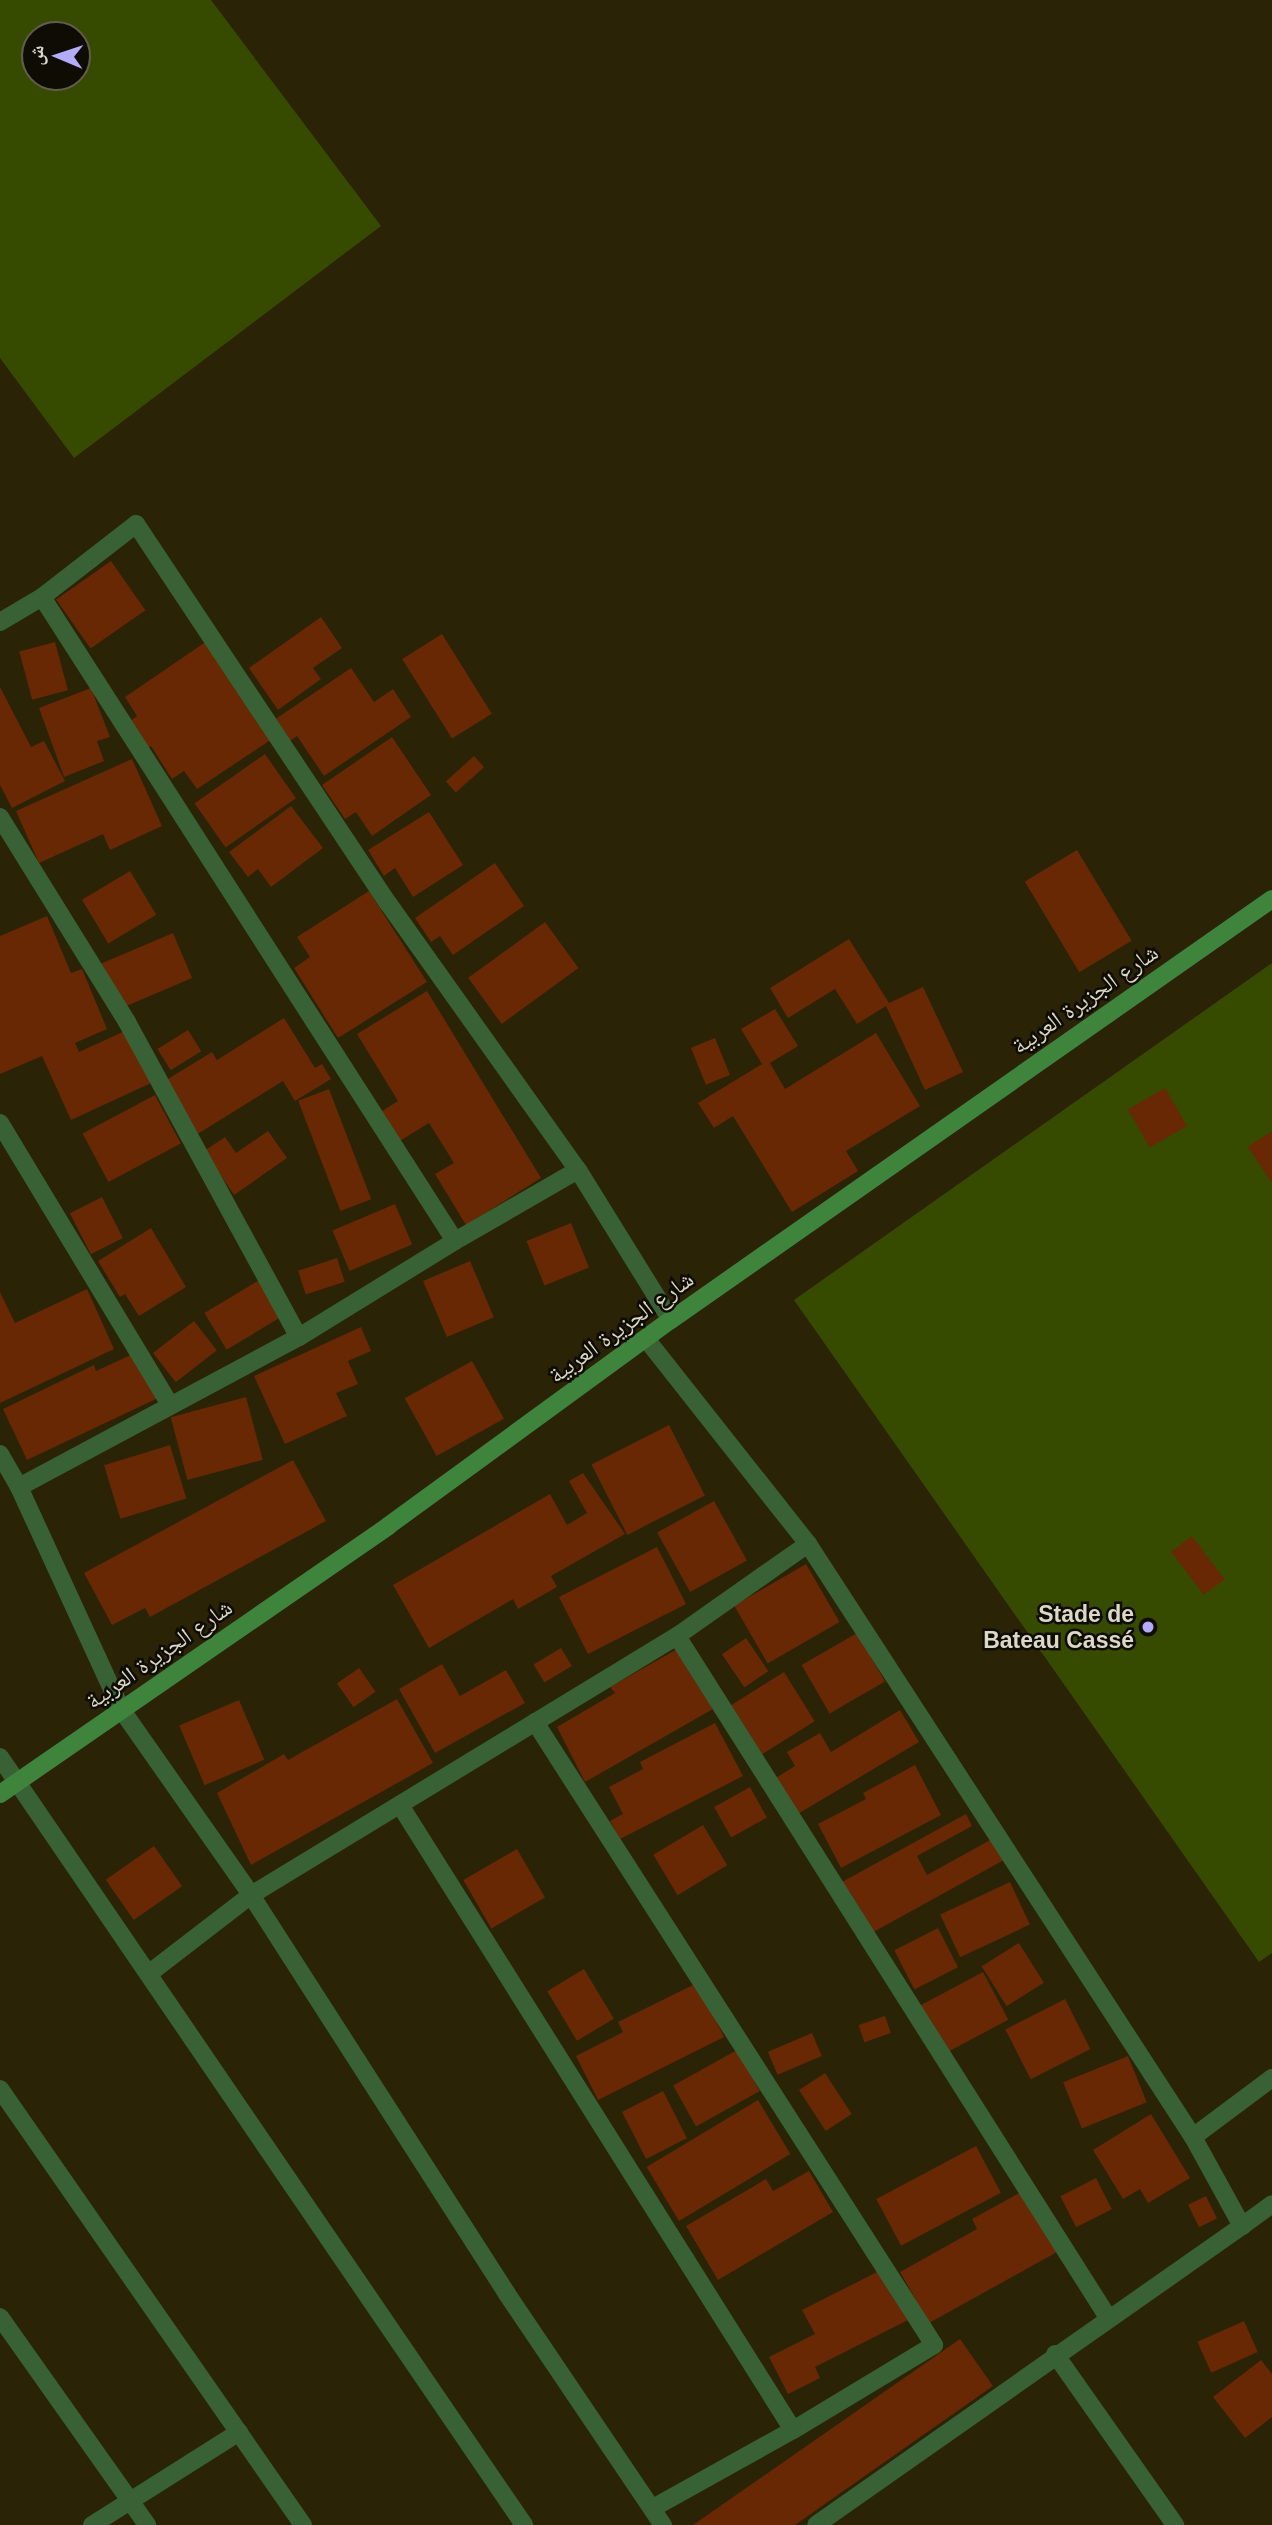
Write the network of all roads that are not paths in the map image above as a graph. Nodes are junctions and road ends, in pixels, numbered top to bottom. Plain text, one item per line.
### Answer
1 (42, 597) junction
2 (0, 622) edge
3 (0, 817) edge
4 (1272, 899) edge
5 (0, 1124) edge
6 (578, 1170) junction
7 (455, 1241) junction
8 (671, 1320) junction
9 (299, 1337) junction
10 (646, 1340) junction
11 (170, 1405) junction
12 (0, 1454) edge
13 (19, 1487) junction
14 (808, 1544) junction
15 (677, 1636) junction
16 (121, 1709) junction
17 (535, 1722) junction
18 (0, 1757) edge
19 (17, 1781) junction
20 (0, 1794) edge
21 (400, 1805) junction
22 (251, 1895) junction
23 (151, 1972) junction
24 (1272, 2078) edge
25 (0, 2089) edge
26 (1193, 2137) junction
27 (1272, 2204) edge
28 (1242, 2226) junction
29 (0, 2317) edge
30 (1109, 2319) junction
31 (1055, 2354) junction
32 (793, 2430) junction
33 (239, 2432) junction
34 (129, 2502) junction
35 (653, 2508) junction
36 (92, 2525) edge
37 (147, 2525) edge
38 (303, 2525) edge
39 (524, 2525) edge
40 (663, 2525) edge
41 (816, 2525) edge
42 (1175, 2525) edge

1 - 2 street
1 - 6 street
1 - 7 street
3 - 9 street
4 - 8 street, شارع الجزيرة العربية
5 - 11 street
6 - 7 street
6 - 8 street
7 - 9 street
8 - 10 street, شارع الجزيرة العربية
9 - 11 street
10 - 14 street
10 - 16 street, شارع الجزيرة العربية
11 - 13 street
12 - 13 street
13 - 16 street
14 - 15 street
14 - 26 street
15 - 17 street
15 - 30 street
16 - 19 street, شارع الجزيرة العربية
16 - 22 street
17 - 21 street
17 - 32 street
18 - 19 street
19 - 20 street, شارع الجزيرة العربية
19 - 23 street
21 - 22 street
21 - 32 street
22 - 23 street
22 - 35 street
23 - 39 street
24 - 26 street
25 - 33 street
26 - 28 street
27 - 28 street
28 - 30 street
29 - 34 street
30 - 31 street
31 - 41 street
31 - 42 street
32 - 35 street
33 - 34 street
33 - 38 street
34 - 36 street
34 - 37 street
35 - 40 street

